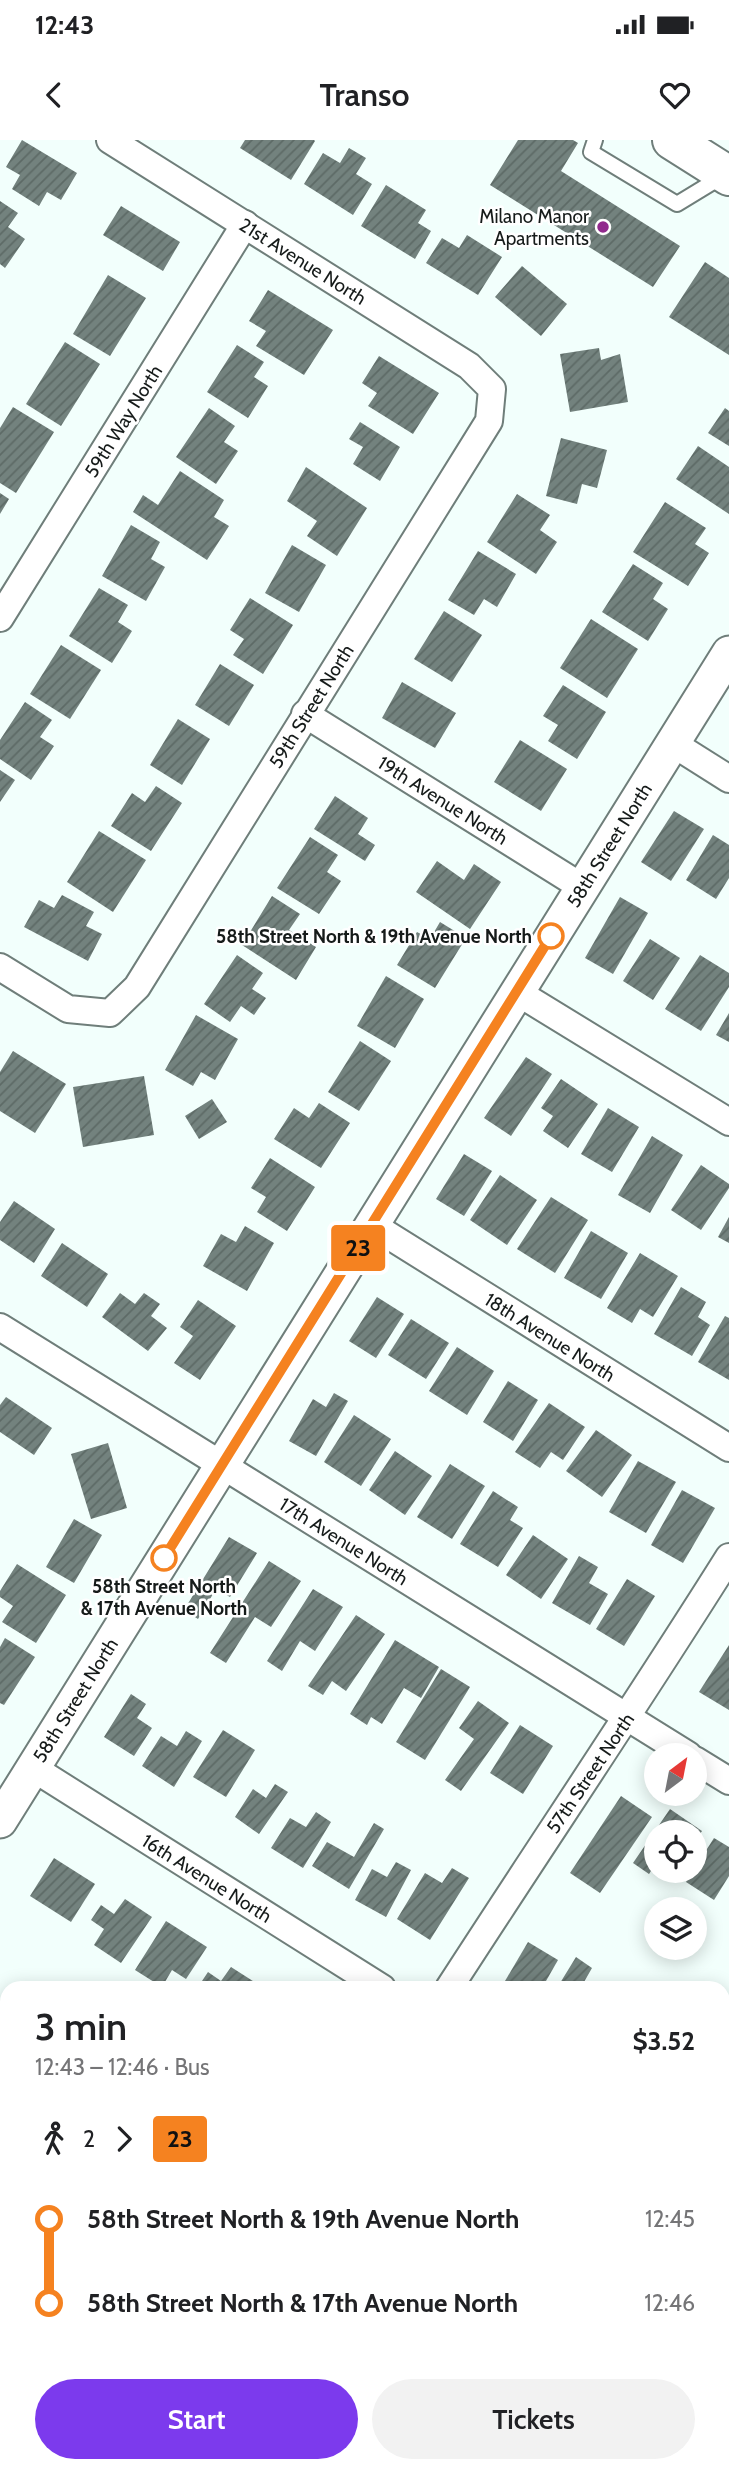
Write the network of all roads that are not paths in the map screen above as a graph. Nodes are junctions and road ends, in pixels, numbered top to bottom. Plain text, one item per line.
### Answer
1 (110, 140) edge
2 (595, 140) edge
3 (672, 140) edge
4 (727, 175) edge
5 (245, 224) junction
6 (492, 389) joint
7 (0, 618) edge
8 (729, 653) edge
9 (305, 714) junction
10 (672, 743) junction
11 (729, 779) edge
12 (582, 887) junction
13 (0, 967) edge
14 (517, 992) junction
15 (729, 1122) edge
16 (372, 1225) junction
17 (0, 1327) edge
18 (729, 1448) edge
19 (222, 1465) junction
20 (729, 1557) edge
21 (628, 1718) junction
22 (669, 1743) edge
23 (707, 1767) edge
24 (33, 1768) junction
25 (729, 1781) edge
26 (0, 1821) edge
27 (371, 1981) edge
28 (454, 1981) edge

1 - 5 street, 21st Avenue North
2 - 4 lane
3 - 4 main road
5 - 6 street, 21st Avenue North
5 - 7 street, 59th Way North
6 - 9 street, 59th Street North
8 - 10 street, 58th Street North
9 - 12 street, 19th Avenue North
9 - 13 street, 59th Street North
10 - 11 street
10 - 12 street, 58th Street North
12 - 14 street, 58th Street North
14 - 15 street
14 - 16 street, 58th Street North
16 - 18 street, 18th Avenue North
16 - 19 street, 58th Street North
17 - 19 street, 17th Avenue North
19 - 21 street, 17th Avenue North
19 - 24 street, 58th Street North
20 - 21 street, 57th Street North
21 - 22 street, 17th Avenue North
21 - 28 street, 57th Street North
23 - 25 street
24 - 26 street, 58th Street North
24 - 27 street, 16th Avenue North

